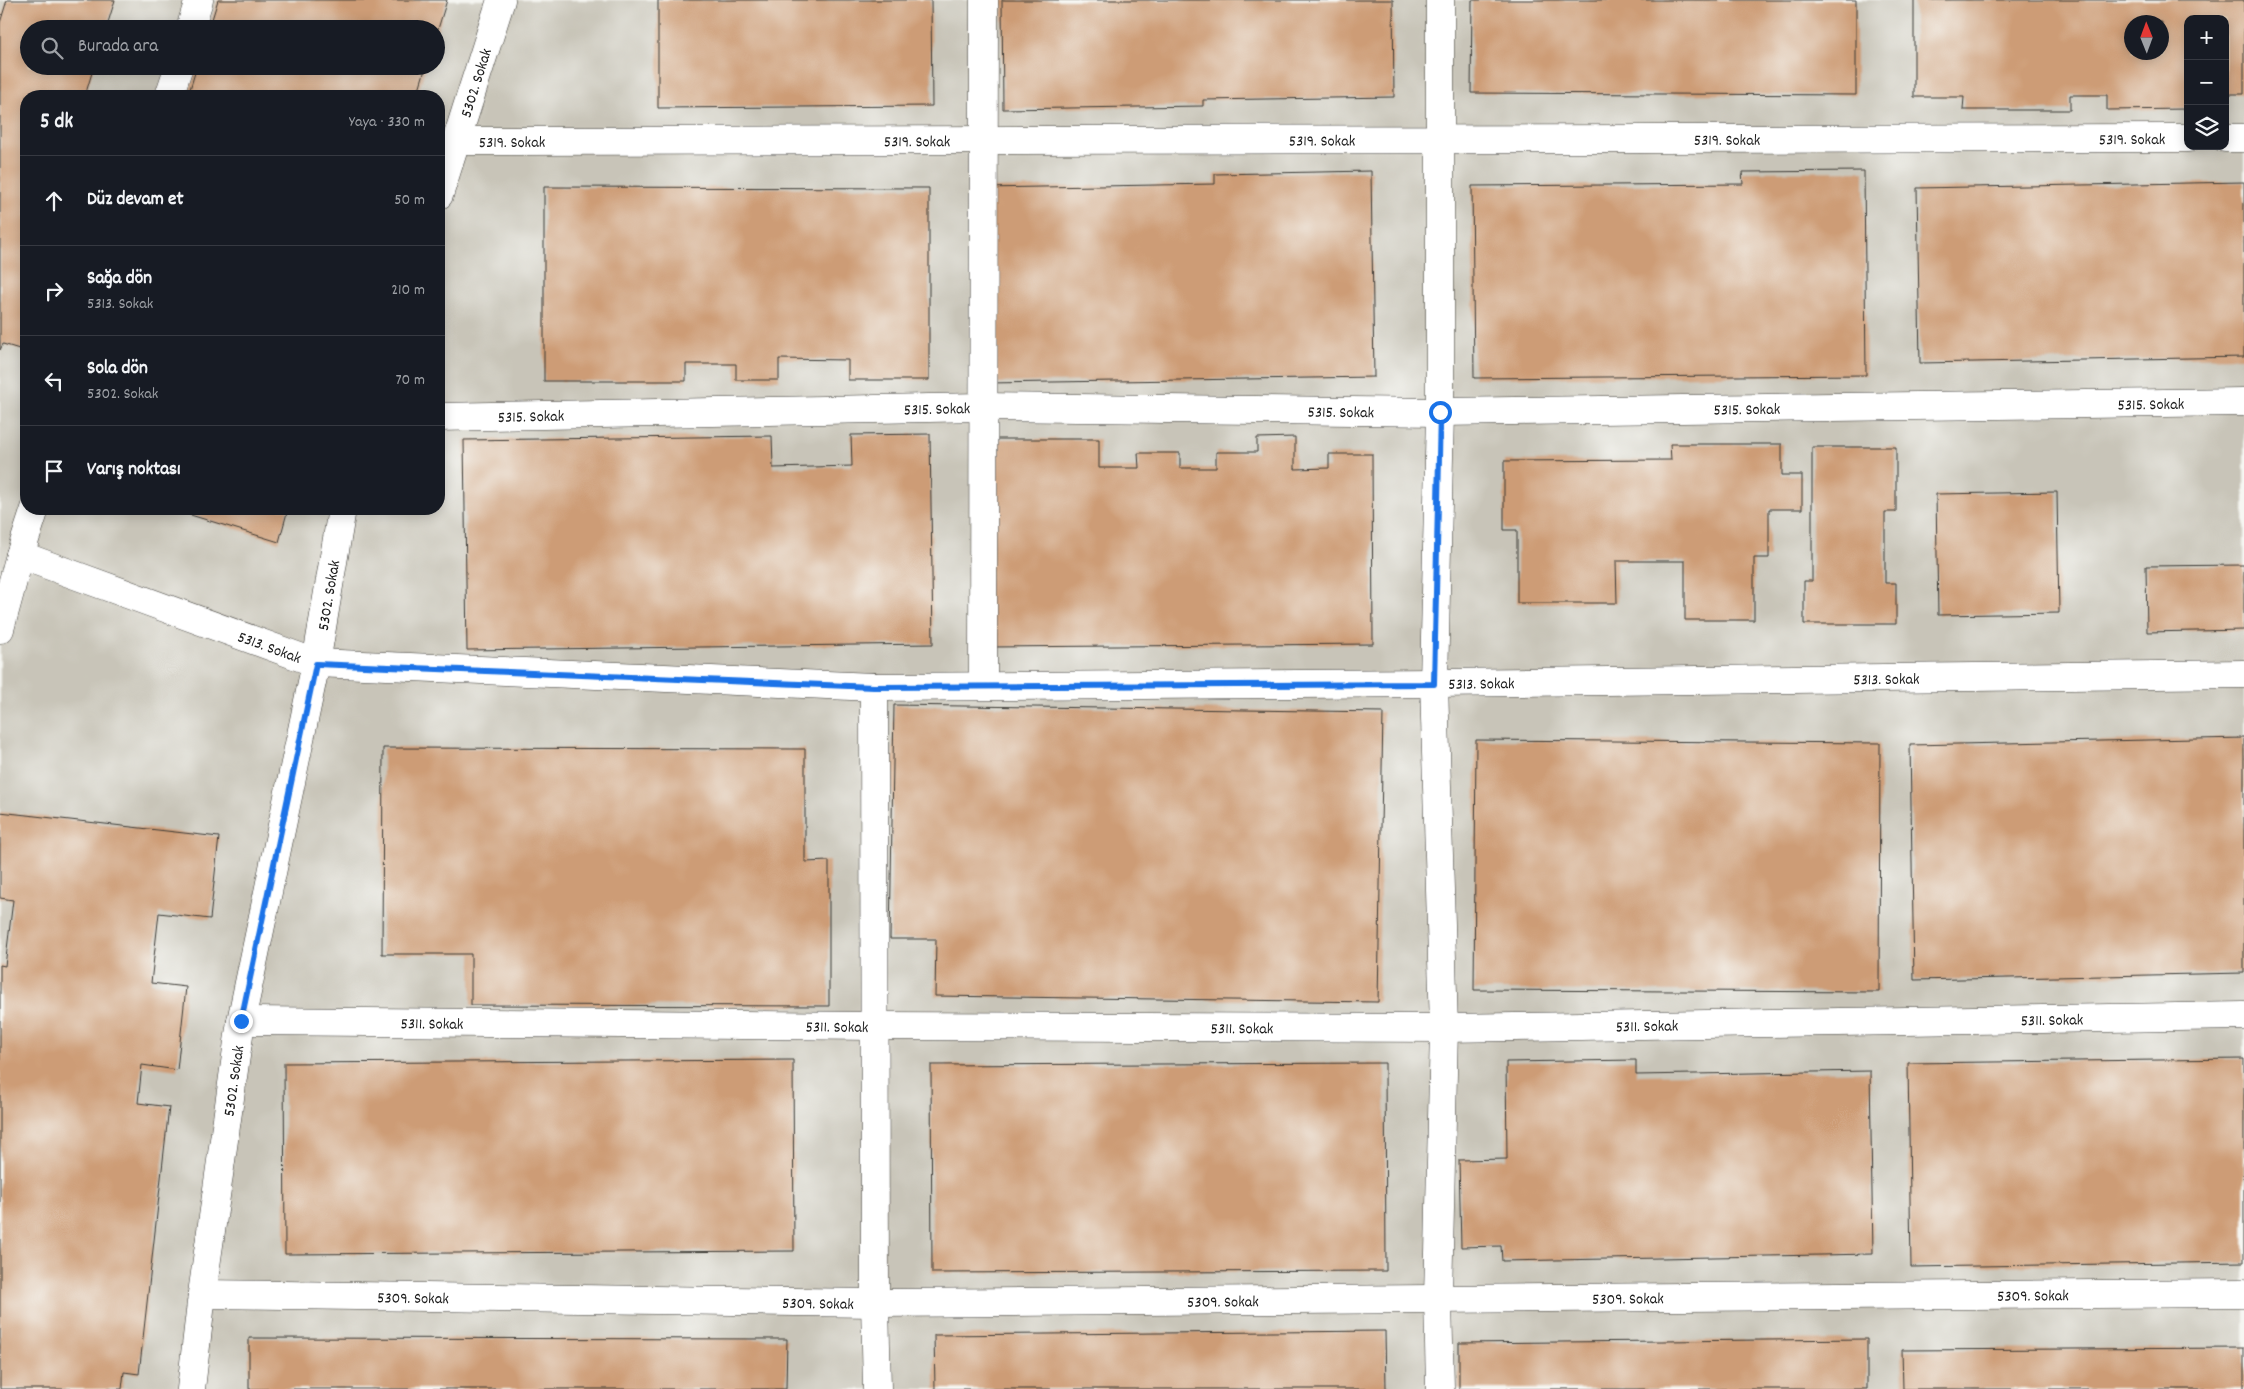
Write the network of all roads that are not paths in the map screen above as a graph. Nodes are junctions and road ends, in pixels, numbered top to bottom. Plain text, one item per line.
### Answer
1 (199, 0) edge
2 (501, 0) edge
3 (984, 0) edge
4 (1440, 0) edge
5 (193, 20) edge
6 (176, 75) edge
7 (172, 90) edge
8 (2184, 138) edge
9 (2229, 138) edge
10 (2244, 138) edge
11 (1439, 139) junction
12 (982, 140) junction
13 (457, 141) junction
14 (445, 177) edge
15 (2244, 402) edge
16 (982, 407) junction
17 (1440, 412) junction
18 (445, 417) edge
19 (33, 515) edge
20 (341, 515) edge
21 (20, 555) junction
22 (0, 629) edge
23 (316, 664) junction
24 (2244, 674) edge
25 (1434, 684) junction
26 (983, 685) junction
27 (874, 687) junction
28 (2244, 1016) edge
29 (241, 1021) junction
30 (875, 1026) junction
31 (1444, 1028) junction
32 (2244, 1293) edge
33 (202, 1294) junction
34 (1438, 1298) junction
35 (875, 1302) junction
36 (191, 1389) edge
37 (877, 1389) edge
38 (1440, 1389) edge

1 - 5 street
2 - 13 street, 5302. Sokak
3 - 12 street
4 - 11 street
6 - 7 street
8 - 11 street, 5319. Sokak
9 - 10 street
11 - 12 street, 5319. Sokak
11 - 17 street
12 - 13 street, 5319. Sokak
12 - 16 street
13 - 14 street, 5302. Sokak
15 - 17 street, 5315. Sokak
16 - 17 street, 5315. Sokak
16 - 18 street, 5315. Sokak
16 - 26 street
17 - 25 street
19 - 21 street
20 - 23 street, 5302. Sokak
21 - 22 street
21 - 23 street, 5313. Sokak
23 - 27 street, 5313. Sokak
23 - 29 street, 5302. Sokak
24 - 25 street, 5313. Sokak
25 - 26 street, 5313. Sokak
25 - 31 street
26 - 27 street, 5313. Sokak
27 - 30 street
28 - 31 street, 5311. Sokak
29 - 30 street, 5311. Sokak
29 - 33 street, 5302. Sokak
30 - 31 street, 5311. Sokak
30 - 35 street
31 - 34 street
32 - 34 street, 5309. Sokak
33 - 35 street, 5309. Sokak
33 - 36 street, 5302. Sokak
34 - 35 street, 5309. Sokak
34 - 38 street
35 - 37 street

